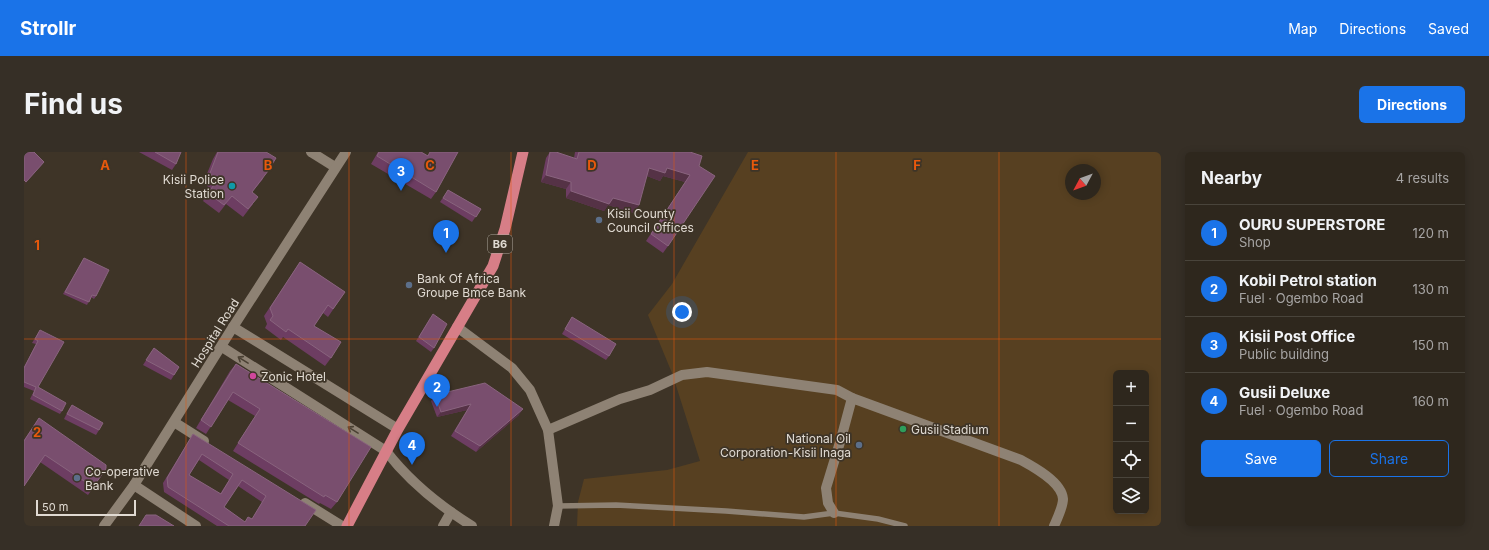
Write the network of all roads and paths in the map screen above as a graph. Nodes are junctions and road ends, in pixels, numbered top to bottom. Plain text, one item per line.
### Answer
1 (311, 152) edge
2 (346, 152) edge
3 (523, 152) edge
4 (335, 167) junction
5 (233, 327) junction
6 (456, 327) junction
7 (222, 347) junction
8 (852, 398) junction
9 (174, 422) junction
10 (398, 429) junction
11 (548, 430) junction
12 (214, 447) edge
13 (386, 451) junction
14 (134, 484) junction
15 (295, 497) edge
16 (558, 506) junction
17 (451, 512) junction
18 (834, 513) junction
19 (104, 526) edge
20 (196, 526) edge
21 (342, 526) edge
22 (347, 526) edge
23 (443, 526) edge
24 (472, 526) edge
25 (554, 526) edge
26 (905, 526) edge
27 (1054, 526) edge

1 - 4 street
2 - 4 street, Hospital Road
3 - 6 highway, B6
4 - 5 street, Hospital Road
5 - 7 street, Hospital Road
5 - 10 street
6 - 10 highway, B6
6 - 11 street
7 - 9 street, Hospital Road
13 -> 7 street
8 - 11 street
8 - 18 street
8 - 27 street
9 - 12 street
9 - 14 street, Hospital Road
10 - 13 highway, B6
11 - 16 street
13 - 17 street
13 - 22 highway, B6
14 - 19 street, Hospital Road
14 - 20 street
15 - 21 street
16 - 18 lane
16 - 25 street
17 - 23 street
17 - 24 street
18 - 26 lane

